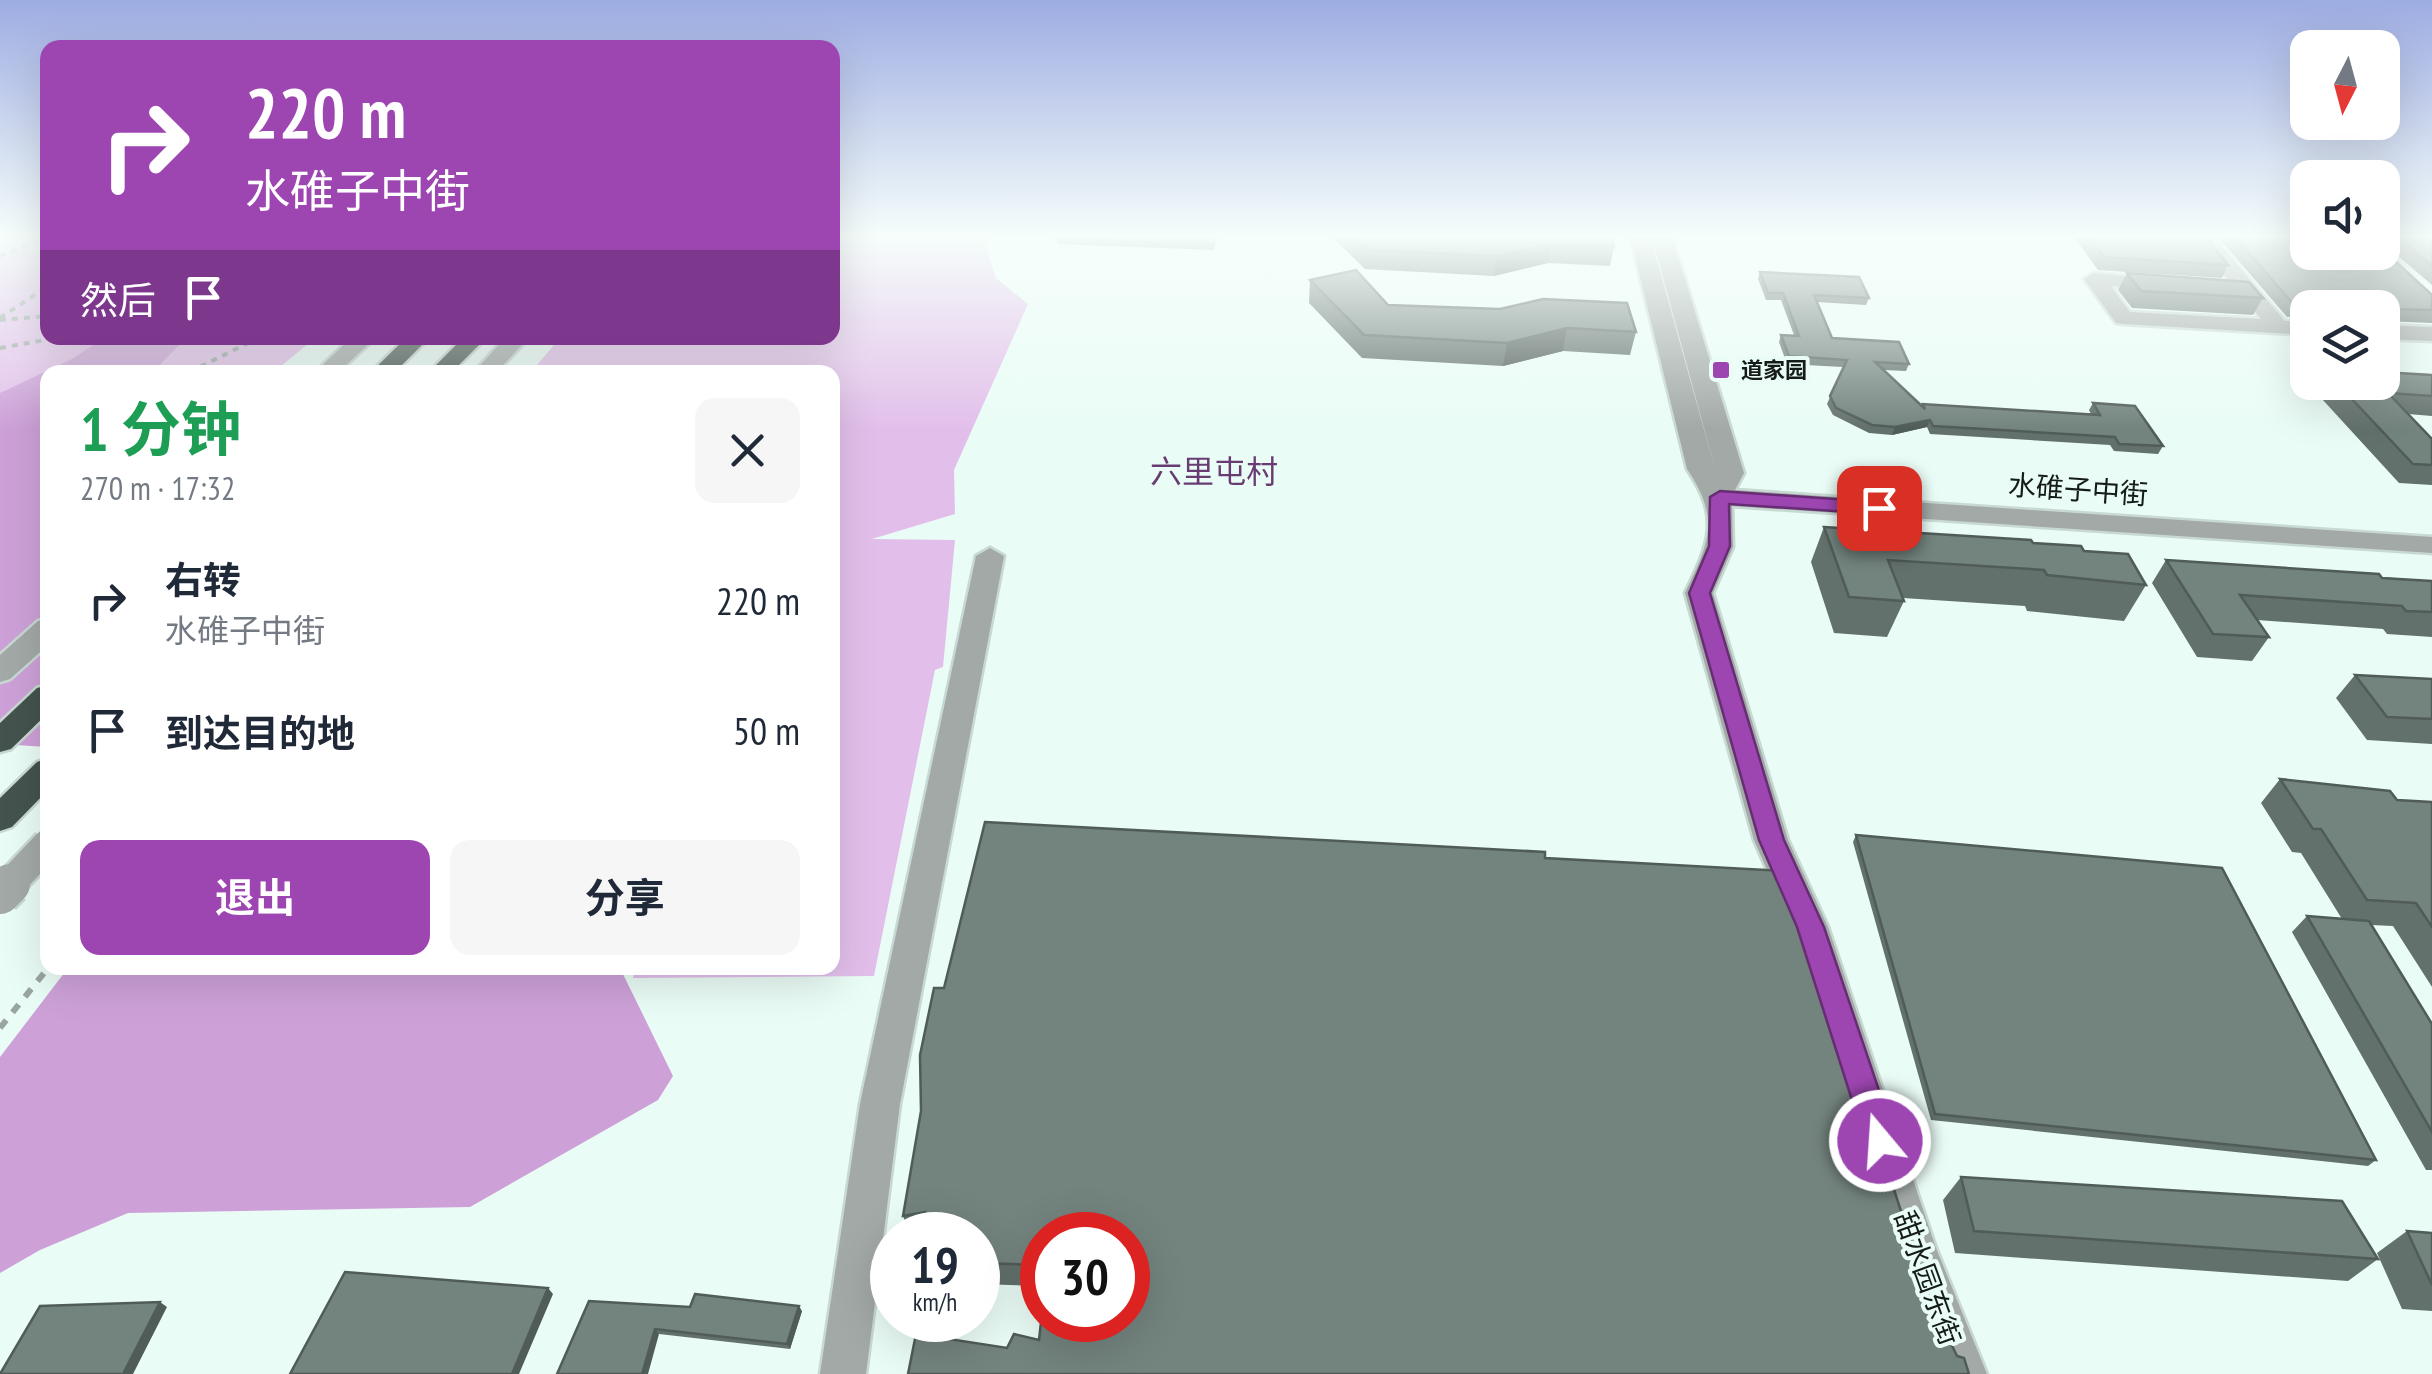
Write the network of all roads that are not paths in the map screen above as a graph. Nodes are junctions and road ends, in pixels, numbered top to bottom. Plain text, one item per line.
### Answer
1 (1657, 300) edge
2 (1681, 300) edge
3 (2110, 300) edge
4 (2256, 300) edge
5 (2279, 327) junction
6 (2290, 327) edge
7 (2400, 333) edge
8 (2432, 334) edge
9 (356, 345) edge
10 (411, 345) edge
11 (468, 345) edge
12 (511, 345) edge
13 (334, 365) edge
14 (389, 365) edge
15 (447, 365) edge
16 (492, 365) edge
17 (1720, 497) junction
18 (2432, 545) edge
19 (990, 556) dead end
20 (40, 635) edge
21 (0, 672) edge
22 (40, 703) edge
23 (0, 741) edge
24 (40, 778) edge
25 (0, 818) edge
26 (40, 852) edge
27 (0, 894) edge
28 (843, 1374) edge
29 (1964, 1374) edge

1 - 17 street, 甜水园东街
2 - 17 street, 甜水园东街
3 - 5 street
4 - 5 street
5 - 6 street
7 - 8 street
9 - 13 street
10 - 14 highway
11 - 15 highway
12 - 16 street
17 - 18 street, 水碓子中街
17 - 29 street, 甜水园东街
19 - 28 street
20 - 21 street
22 - 23 highway
24 - 25 highway
26 - 27 street, bridge

